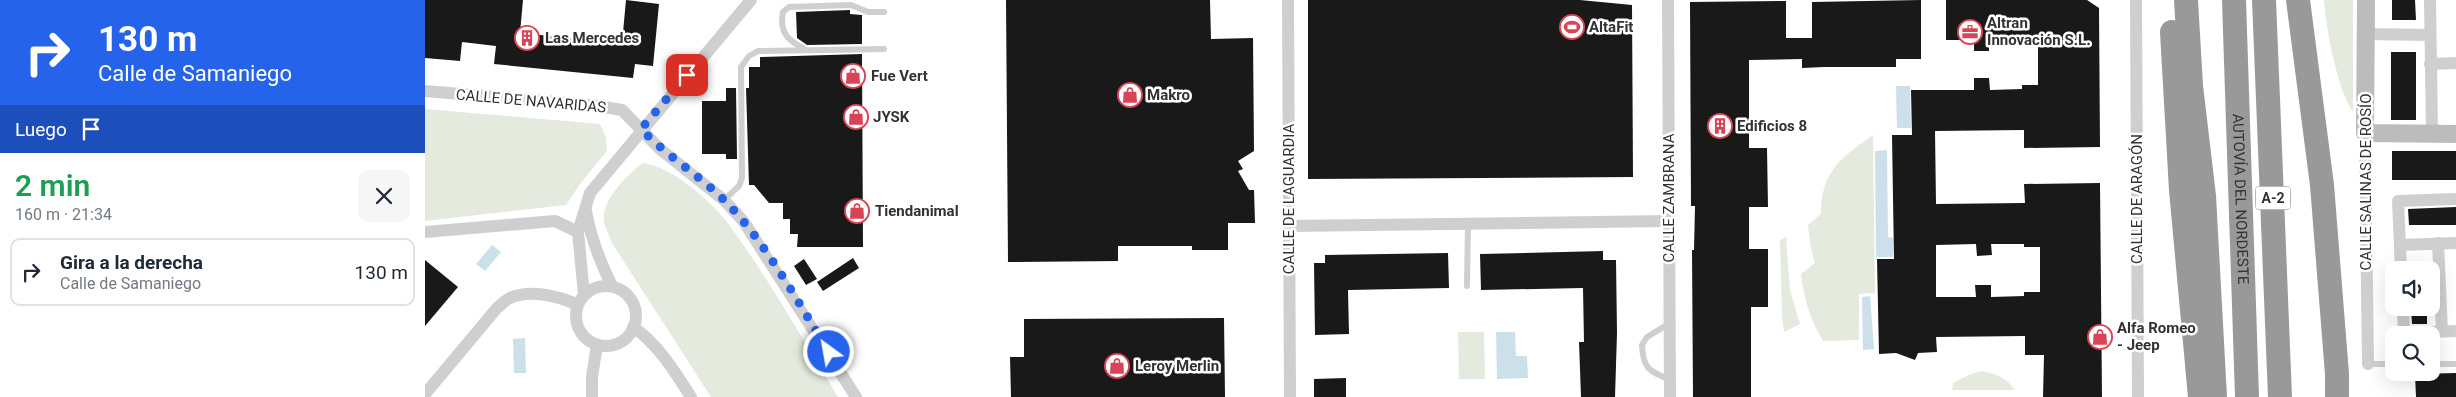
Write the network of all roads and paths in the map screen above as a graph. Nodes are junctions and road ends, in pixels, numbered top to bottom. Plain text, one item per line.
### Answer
1 (751, 0) edge
2 (1288, 0) edge
3 (1668, 0) edge
4 (2135, 0) edge
5 (2171, 0) edge
6 (2186, 0) edge
7 (2218, 0) edge
8 (2234, 0) edge
9 (2264, 0) edge
10 (2298, 0) edge
11 (2366, 0) edge
12 (2430, 0) edge
13 (884, 12) dead end
14 (2365, 34) junction
15 (2430, 35) junction
16 (805, 49) junction
17 (883, 49) dead end
18 (2456, 63) edge
19 (2430, 64) junction
20 (425, 91) edge
21 (2238, 116) junction
22 (641, 129) junction
23 (2365, 133) junction
24 (2432, 133) junction
25 (2456, 134) edge
26 (2456, 199) edge
27 (724, 200) junction
28 (585, 207) junction
29 (1669, 221) junction
30 (1468, 223) junction
31 (1289, 226) junction
32 (425, 232) edge
33 (578, 232) junction
34 (2438, 243) junction
35 (2456, 243) edge
36 (2400, 245) junction
37 (2401, 261) edge
38 (612, 286) junction
39 (1467, 286) dead end
40 (581, 300) junction
41 (2403, 316) edge
42 (1670, 323) junction
43 (633, 328) junction
44 (2442, 331) junction
45 (2456, 331) edge
46 (597, 345) junction
47 (2368, 364) joint
48 (2385, 364) edge
49 (2440, 364) edge
50 (2456, 364) edge
51 (1670, 380) junction
52 (2338, 389) edge
53 (425, 394) edge
54 (592, 397) edge
55 (691, 397) edge
56 (856, 397) edge
57 (1290, 397) edge
58 (1670, 397) edge
59 (2138, 397) edge
60 (2200, 397) edge
61 (2215, 397) edge
62 (2247, 397) edge
63 (2280, 397) edge

1 - 22 street
2 - 31 street, CALLE DE LAGUARDIA
3 - 29 street, CALLE ZAMBRANA
4 - 59 street, CALLE DE ARAGÓN
5 - 60 highway
6 - 61 highway
7 - 21 highway
8 - 21 highway, AUTOVÍA DEL NORDESTE / A-2
9 - 63 highway, A-2
10 - 52 highway
11 - 14 street, CALLE SALINAS DE ROSÍO
12 - 15 street
13 - 16 lane
14 - 15 street
14 - 23 street, CALLE SALINAS DE ROSÍO
15 - 19 street
16 - 17 lane
16 - 27 lane
18 - 19 street
19 - 24 street
20 - 22 street, CALLE DE NAVARIDAS
21 - 62 highway, AUTOVÍA DEL NORDESTE / A-2
22 - 27 street, CALLE DE NAVARIDAS
22 - 28 street
23 - 24 street
23 - 47 street, CALLE SALINAS DE ROSÍO
24 - 25 street
26 - 36 street
27 - 56 street, CALLE DE NAVARIDAS
28 - 33 street
28 - 38 street
29 - 30 street
29 - 42 street, CALLE ZAMBRANA
30 - 31 street
30 - 39 lane
31 - 57 street, CALLE DE LAGUARDIA
32 - 33 street
33 - 40 street
34 - 35 street
34 - 36 street
34 - 44 street
36 - 37 street
38 - 40 street
38 - 43 street
40 - 46 street
40 - 53 street
41 - 44 street
42 - 51 street, CALLE ZAMBRANA
42 - 51 lane
43 - 46 street
43 - 55 street
44 - 45 street
46 - 54 street
47 - 48 lane
49 - 50 lane
51 - 58 street, CALLE ZAMBRANA

